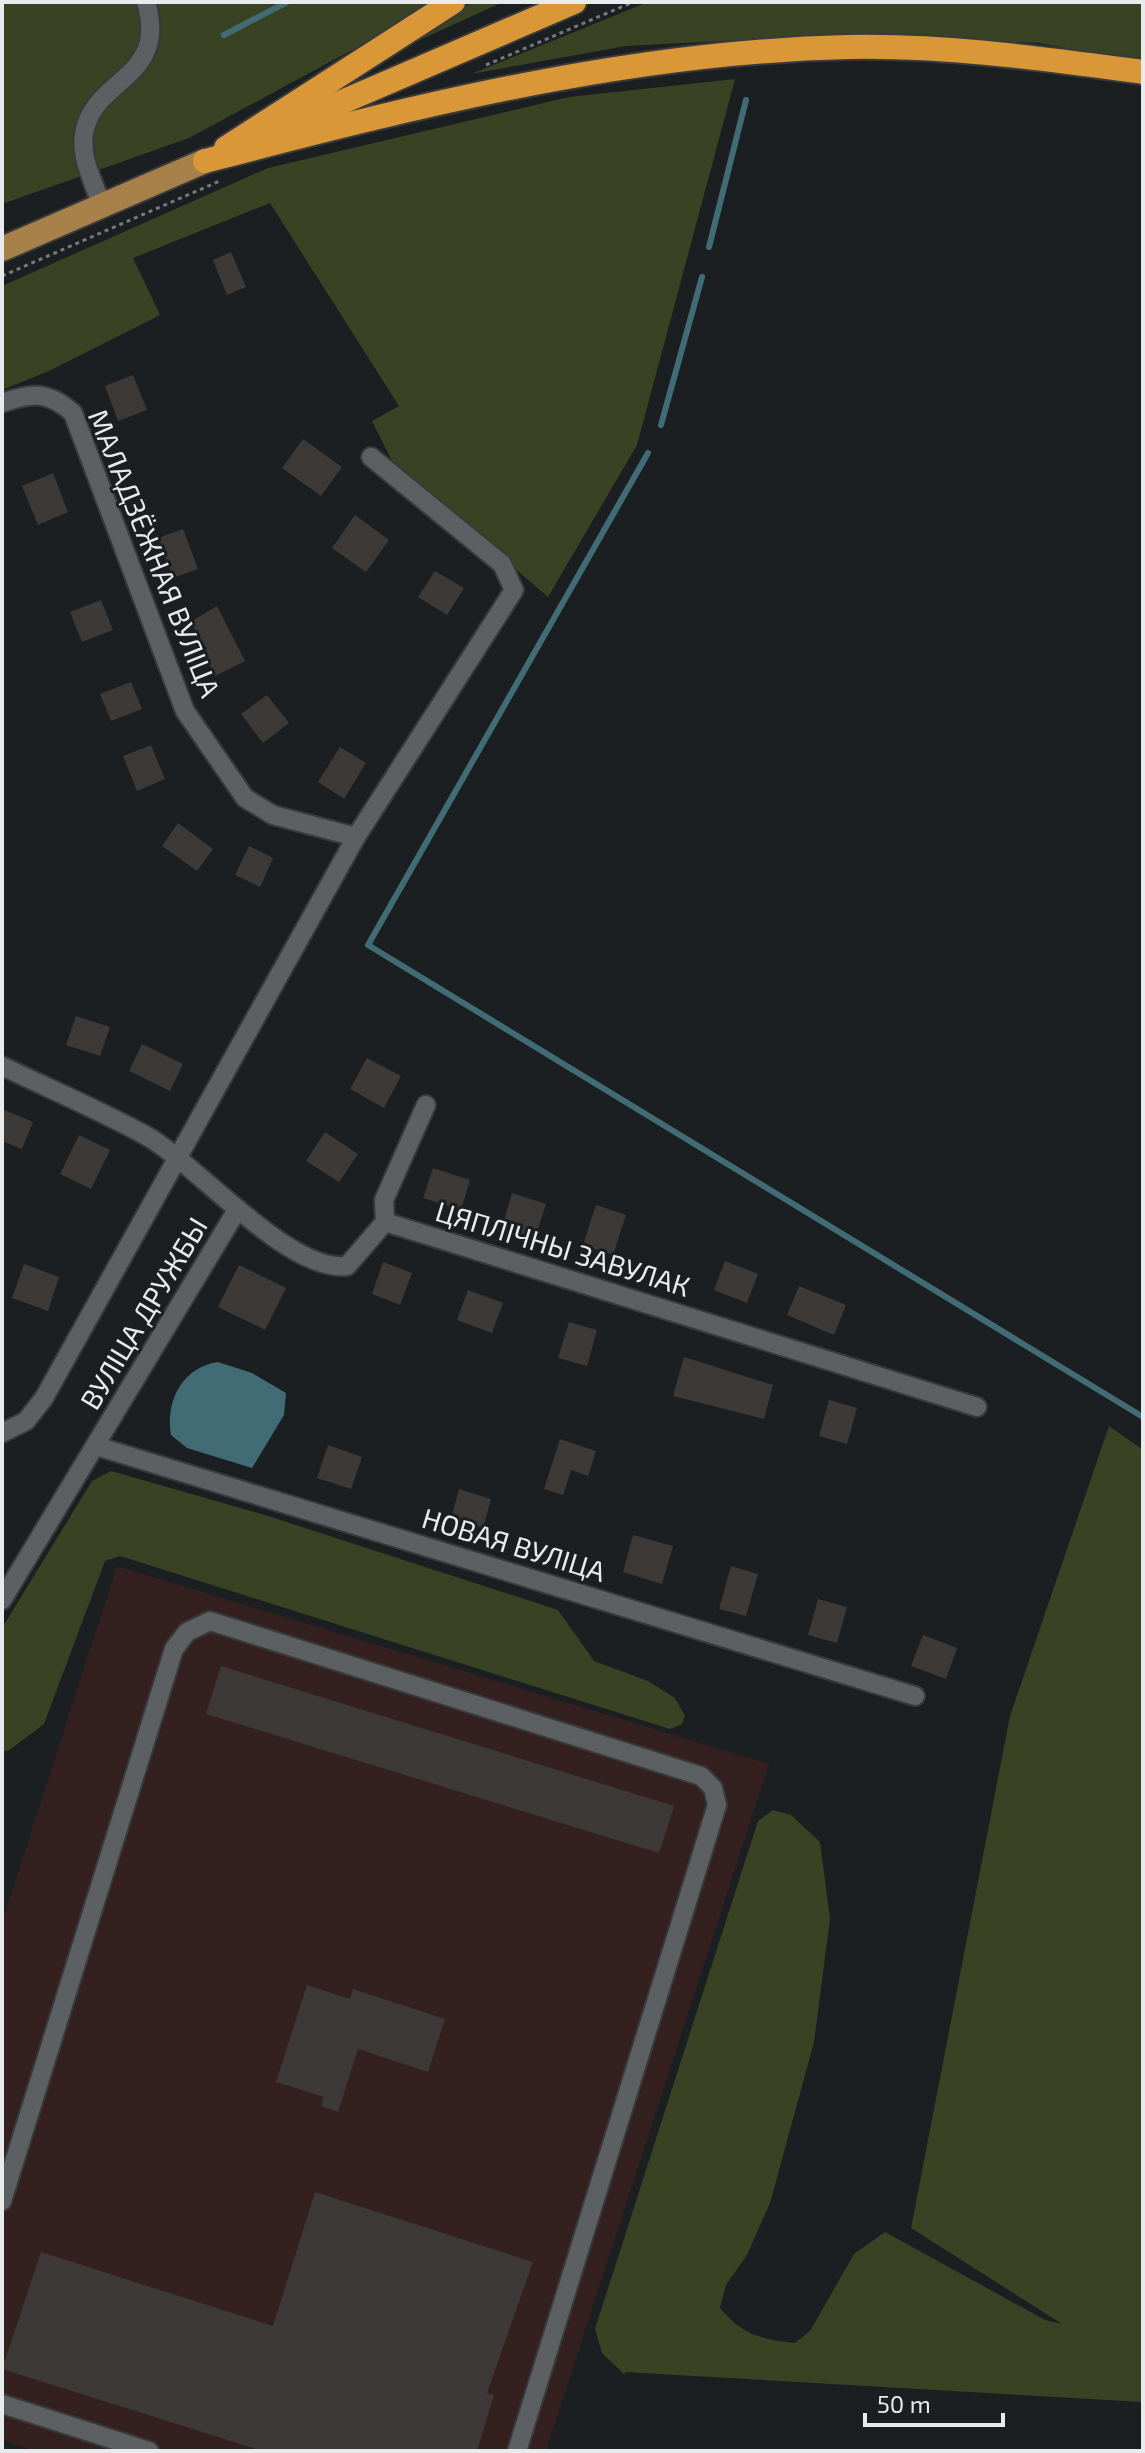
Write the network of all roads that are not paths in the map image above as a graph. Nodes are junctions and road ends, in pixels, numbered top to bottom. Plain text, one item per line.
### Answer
1 (146, 2) edge
2 (453, 2) edge
3 (574, 2) edge
4 (1143, 72) edge
5 (205, 161) junction
6 (102, 206) junction
7 (2, 249) edge
8 (2, 403) edge
9 (371, 457) dead end
10 (356, 837) junction
11 (2, 1066) edge
12 (426, 1105) dead end
13 (176, 1159) junction
14 (237, 1210) junction
15 (385, 1222) junction
16 (977, 1407) dead end
17 (2, 1433) edge
18 (96, 1446) junction
19 (2, 1600) edge
20 (915, 1696) dead end
21 (2, 2201) edge
22 (2, 2404) edge
23 (149, 2451) edge
24 (517, 2451) edge

1 - 6 street
2 - 5 highway
3 - 5 highway
4 - 5 highway
5 - 6 main road
6 - 7 main road
8 - 10 street, МАЛАДЗЁЖНАЯ ВУЛІЦА
9 - 10 street
10 - 13 street
11 - 13 street
12 - 15 street
13 - 14 street
13 - 17 street
14 - 15 street
14 - 18 street, ВУЛІЦА ДРУЖБЫ
15 - 16 street, ЦЯПЛІЧНЫ ЗАВУЛАК
18 - 19 street, ВУЛІЦА ДРУЖБЫ
18 - 20 street, НОВАЯ ВУЛІЦА
21 - 24 street
22 - 23 street

